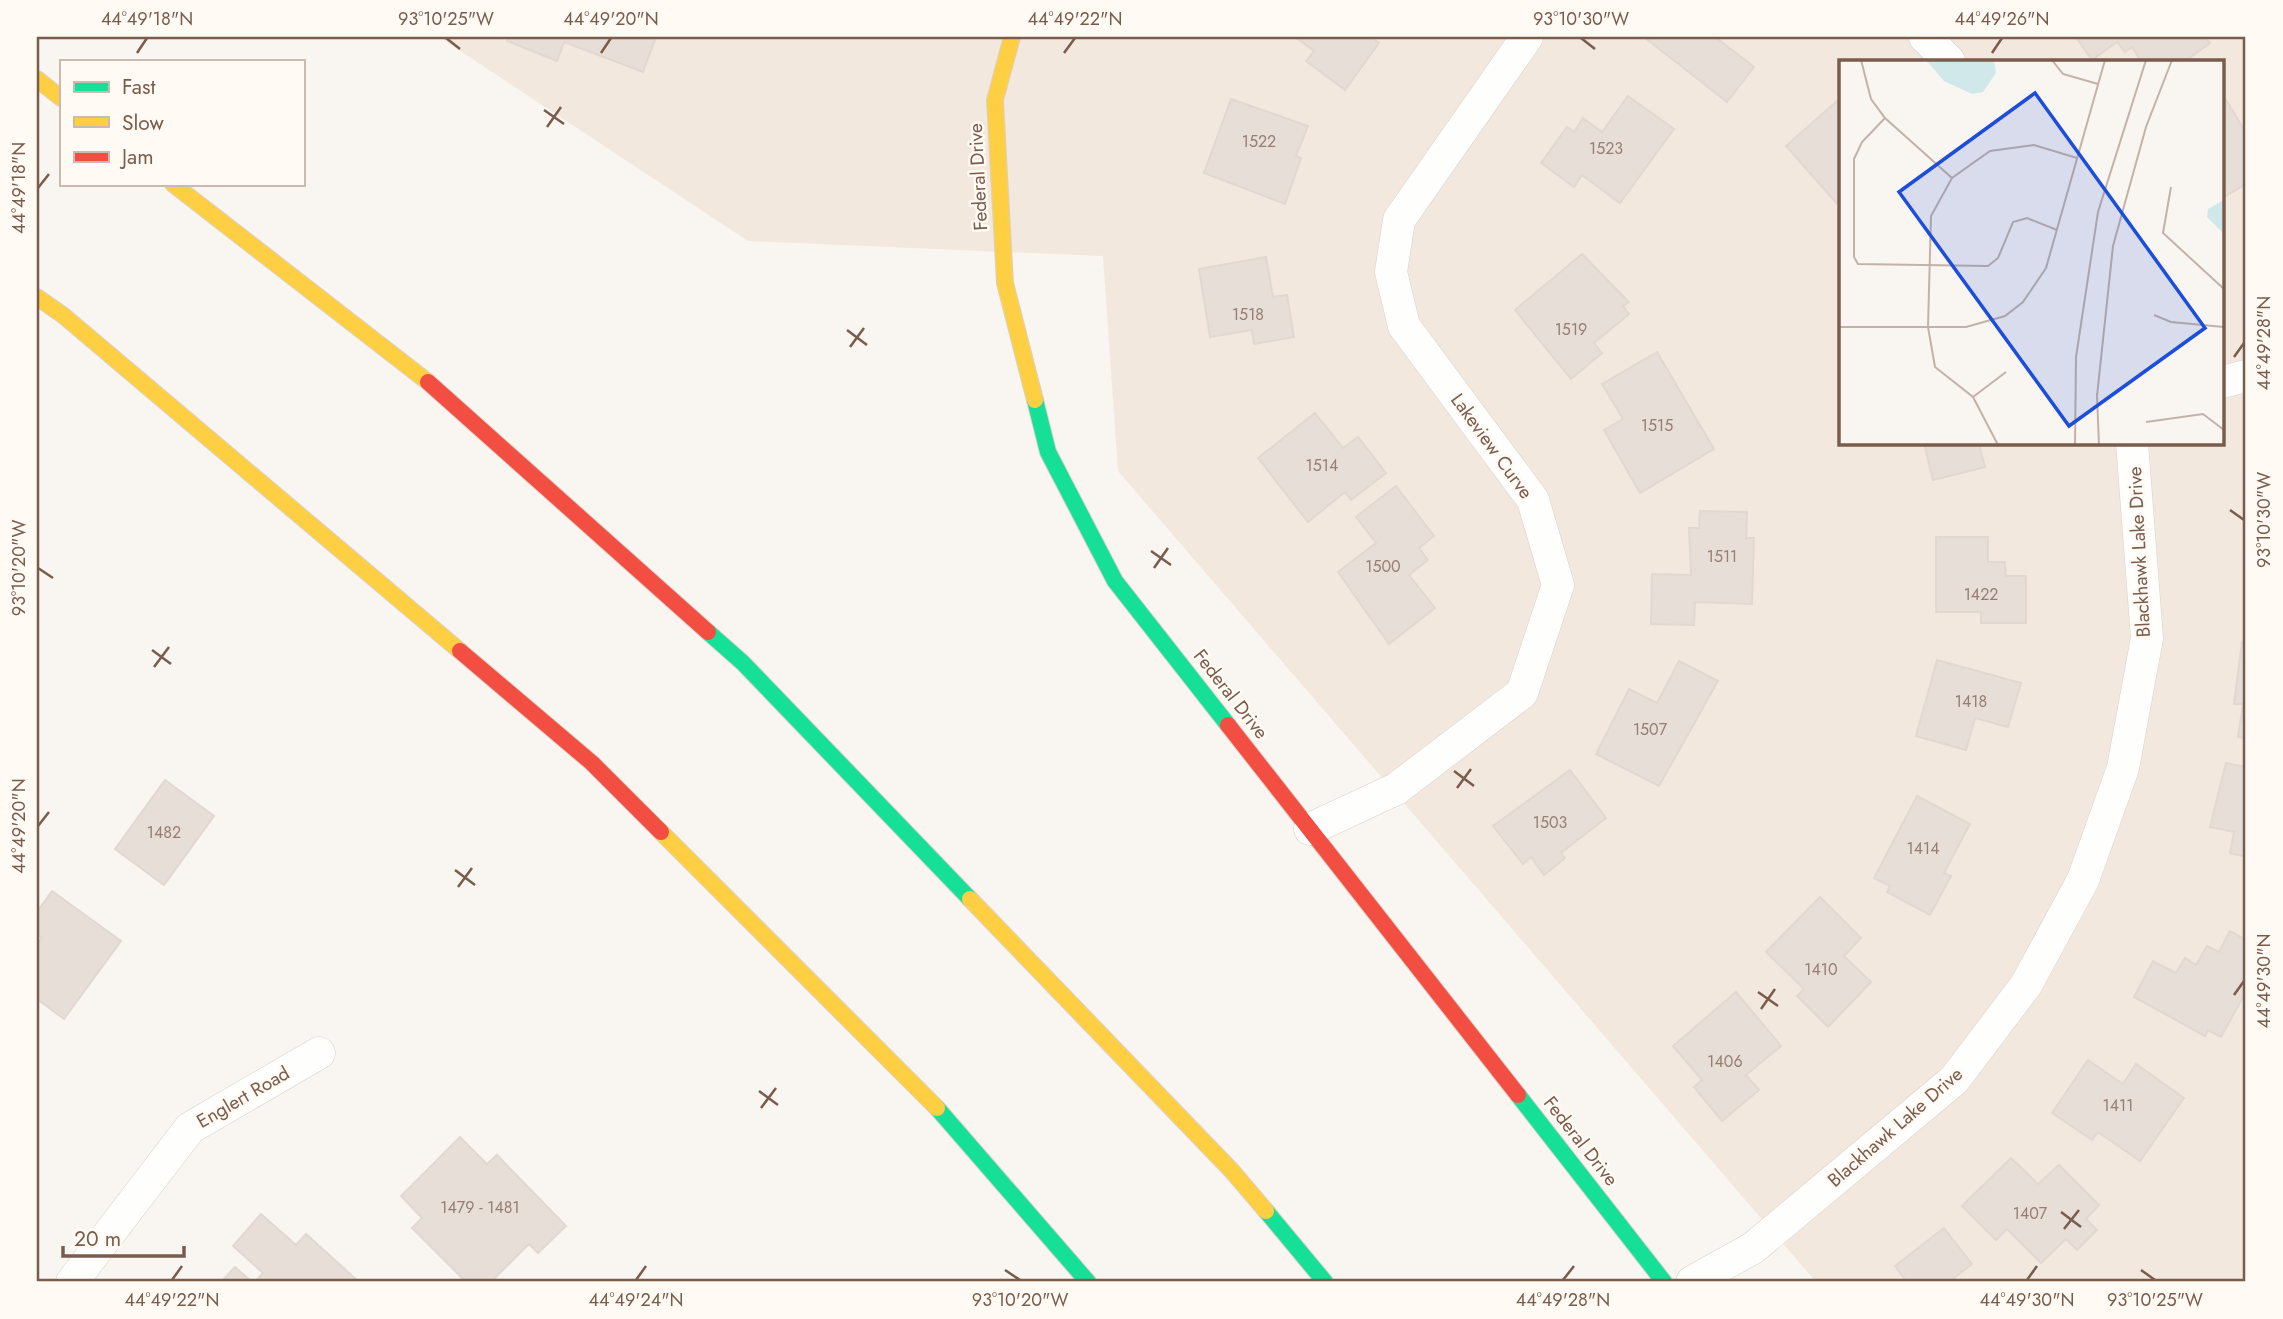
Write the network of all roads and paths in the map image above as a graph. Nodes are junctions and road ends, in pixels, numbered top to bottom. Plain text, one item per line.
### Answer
1 (1013, 37) edge
2 (1527, 37) edge
3 (1925, 37) edge
4 (1948, 60) edge
5 (37, 79) edge
6 (60, 97) edge
7 (176, 186) edge
8 (37, 297) edge
9 (2246, 376) edge
10 (2224, 382) edge
11 (2132, 444) edge
12 (1310, 829) junction
13 (319, 1053) dead end
14 (72, 1282) edge
15 (1088, 1282) edge
16 (1325, 1282) edge
17 (1664, 1282) edge
18 (1692, 1282) edge

1 - 12 main road, Federal Drive
2 - 12 street, Lakeview Curve
3 - 4 street
5 - 6 main road
7 - 16 main road
8 - 15 main road
9 - 10 street
11 - 18 street, Blackhawk Lake Drive
12 - 17 main road, Federal Drive
13 - 14 street, Englert Road

